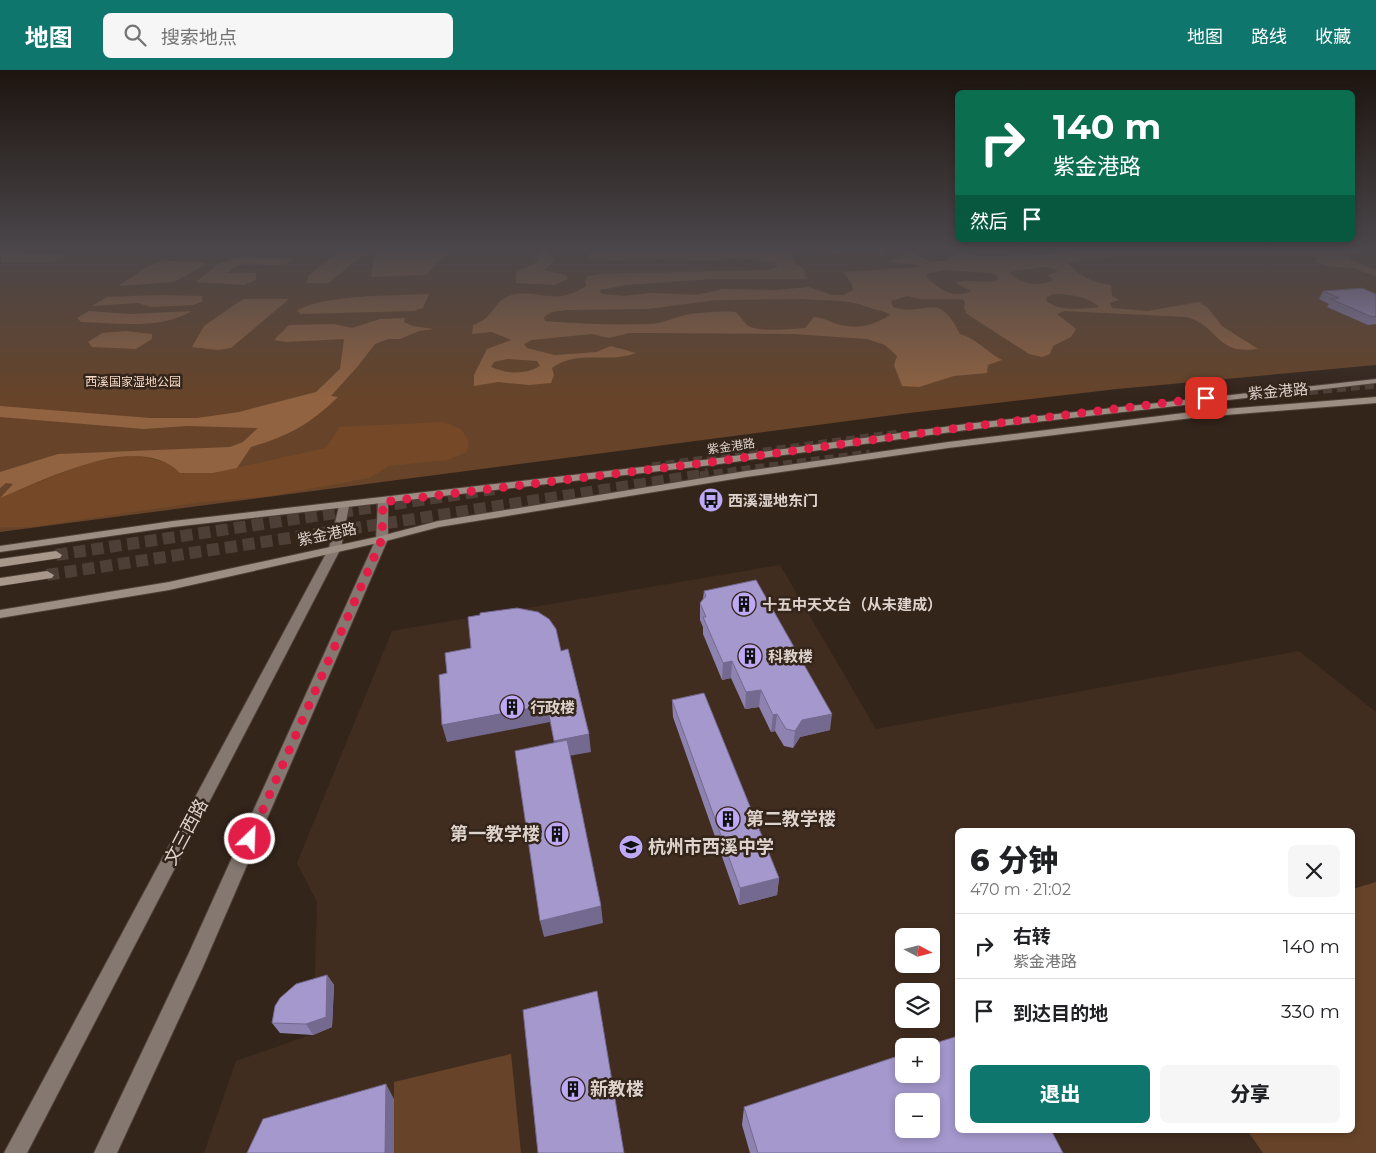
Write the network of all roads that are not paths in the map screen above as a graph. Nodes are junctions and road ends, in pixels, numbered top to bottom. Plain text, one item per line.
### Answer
1 (1376, 381) edge
2 (1376, 400) edge
3 (383, 502) junction
4 (344, 506) junction
5 (382, 539) junction
6 (335, 548) junction
7 (0, 549) edge
8 (56, 555) tunnel mouth
9 (0, 563) edge
10 (47, 575) tunnel mouth
11 (0, 582) edge
12 (0, 614) edge
13 (16, 1153) edge
14 (105, 1153) edge

1 - 3 main road, 紫金港路
2 - 5 main road, 紫金港路
3 - 4 main road, 紫金港路
3 - 5 main road
4 - 6 main road, 文三西路
4 - 7 main road, 紫金港路
5 - 6 main road, 紫金港路
5 - 14 main road
6 - 12 main road, 紫金港路
6 - 13 main road, 文三西路
8 - 9 highway
10 - 11 highway

